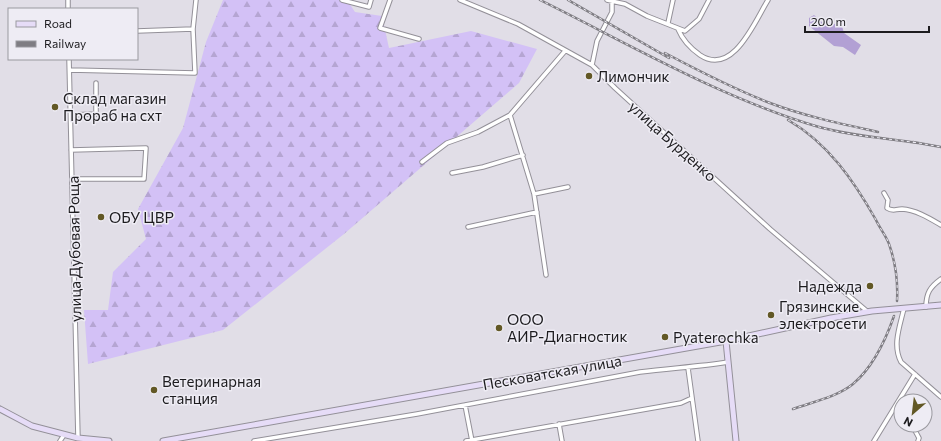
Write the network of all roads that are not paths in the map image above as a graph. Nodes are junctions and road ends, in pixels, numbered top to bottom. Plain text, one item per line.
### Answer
1 (196, 0) edge
2 (342, 0) edge
3 (371, 0) edge
4 (390, 0) edge
5 (460, 0) edge
6 (607, 0) edge
7 (673, 0) edge
8 (709, 0) edge
9 (768, 0) edge
10 (612, 1) edge
11 (668, 23) junction
12 (193, 29) junction
13 (678, 29) junction
14 (138, 31) edge
15 (419, 40) dead end
16 (565, 51) junction
17 (69, 60) edge
18 (592, 65) junction
19 (70, 70) junction
20 (96, 83) dead end
21 (510, 115) junction
22 (71, 116) junction
23 (71, 150) junction
24 (523, 155) junction
25 (422, 162) dead end
26 (452, 173) dead end
27 (72, 179) junction
28 (568, 187) dead end
29 (884, 193) dead end
30 (534, 194) junction
31 (537, 212) junction
32 (941, 225) edge
33 (468, 227) dead end
34 (546, 275) dead end
35 (941, 279) edge
36 (941, 305) edge
37 (926, 307) junction
38 (904, 308) junction
39 (868, 312) junction
40 (726, 341) junction
41 (728, 362) junction
42 (688, 368) junction
43 (915, 374) junction
44 (903, 393) edge
45 (941, 397) edge
46 (692, 398) junction
47 (465, 405) junction
48 (0, 409) edge
49 (893, 409) edge
50 (559, 424) junction
51 (64, 435) junction
52 (78, 438) junction
53 (268, 440) edge
54 (472, 440) edge
55 (60, 441) edge
56 (109, 441) edge
57 (163, 441) edge
58 (254, 441) edge
59 (466, 441) edge
60 (562, 441) edge
61 (698, 441) edge
62 (736, 441) edge
63 (874, 441) edge

1 - 12 street
2 - 3 street
4 - 15 street
5 - 16 street, улица Бурденко
6 - 10 street
7 - 11 street
8 - 13 street
9 - 13 street
10 - 11 street
10 - 18 street
11 - 13 street
12 - 14 street
12 - 19 street
16 - 18 street, улица Бурденко
16 - 21 street
17 - 19 street, улица Дубовая Роща
18 - 39 street, улица Бурденко
19 - 22 street, улица Дубовая Роща
20 - 22 street
21 - 24 street
21 - 25 street
22 - 23 street, улица Дубовая Роща
23 - 27 street, улица Дубовая Роща
23 - 27 street
24 - 26 street
24 - 30 street
27 - 52 street, улица Дубовая Роща
28 - 30 street
29 - 32 street
30 - 31 street
31 - 33 street
31 - 34 street
35 - 37 street
36 - 37 main road, Песковатская улица
37 - 38 main road, Песковатская улица
38 - 39 main road, Песковатская улица
38 - 43 street
39 - 40 main road, Песковатская улица
40 - 41 main road
40 - 57 main road, Песковатская улица
41 - 42 street
41 - 62 main road
42 - 46 street
42 - 47 street
43 - 44 street
43 - 45 street
46 - 50 street
46 - 61 street
47 - 53 street
47 - 54 street
48 - 51 main road
49 - 63 street
50 - 54 street
50 - 60 street
51 - 52 main road
51 - 55 street
52 - 56 main road
53 - 58 street
54 - 59 street

